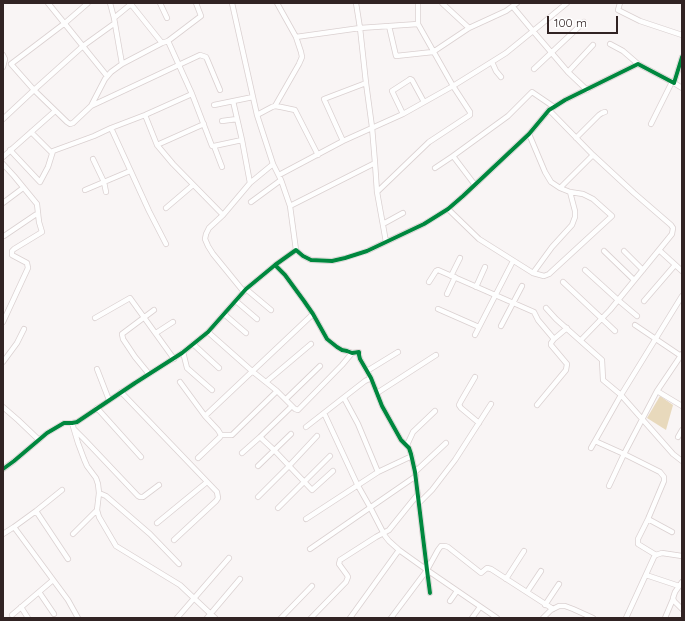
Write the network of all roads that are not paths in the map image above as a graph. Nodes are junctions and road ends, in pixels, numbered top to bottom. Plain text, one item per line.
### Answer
1 (88, 3) edge
2 (110, 3) edge
3 (160, 3) edge
4 (196, 3) edge
5 (232, 3) edge
6 (277, 3) edge
7 (356, 3) edge
8 (418, 3) edge
9 (442, 3) edge
10 (517, 3) edge
11 (567, 3) edge
12 (620, 3) edge
13 (52, 4) edge
14 (131, 4) edge
15 (513, 6) junction
16 (167, 18) dead end
17 (114, 21) junction
18 (584, 22) dead end
19 (65, 23) junction
20 (418, 24) junction
21 (389, 26) junction
22 (360, 28) junction
23 (469, 28) junction
24 (532, 31) junction
25 (682, 35) edge
26 (296, 37) junction
27 (168, 41) junction
28 (162, 43) junction
29 (610, 44) dead end
30 (593, 45) dead end
31 (83, 46) junction
32 (433, 52) junction
33 (552, 53) junction
34 (3, 55) edge
35 (682, 57) edge
36 (492, 62) junction
37 (122, 64) junction
38 (638, 64) junction
39 (178, 65) junction
40 (3, 67) edge
41 (534, 69) dead end
42 (568, 72) junction
43 (107, 76) junction
44 (501, 77) dead end
45 (366, 83) junction
46 (673, 83) junction
47 (453, 86) junction
48 (682, 88) edge
49 (34, 90) junction
50 (220, 90) dead end
51 (587, 90) junction
52 (192, 94) junction
53 (253, 97) junction
54 (233, 101) junction
55 (424, 102) junction
56 (214, 105) dead end
57 (91, 106) junction
58 (275, 106) junction
59 (551, 108) junction
60 (55, 110) junction
61 (605, 112) dead end
62 (257, 114) junction
63 (403, 114) junction
64 (145, 115) junction
65 (237, 118) junction
66 (3, 119) edge
67 (222, 121) dead end
68 (204, 124) junction
69 (651, 124) dead end
70 (372, 127) junction
71 (112, 128) junction
72 (31, 132) junction
73 (529, 134) junction
74 (576, 138) junction
75 (242, 140) junction
76 (343, 141) junction
77 (157, 145) junction
78 (214, 146) junction
79 (10, 150) junction
80 (52, 153) junction
81 (318, 155) junction
82 (453, 156) junction
83 (593, 156) junction
84 (3, 157) edge
85 (93, 159) dead end
86 (374, 163) junction
87 (3, 164) edge
88 (273, 164) junction
89 (222, 167) dead end
90 (435, 168) dead end
91 (130, 170) junction
92 (279, 175) junction
93 (281, 180) junction
94 (104, 182) junction
95 (250, 183) junction
96 (193, 185) junction
97 (475, 185) junction
98 (23, 188) junction
99 (560, 188) junction
100 (85, 190) dead end
101 (106, 192) dead end
102 (377, 192) junction
103 (570, 192) junction
104 (251, 202) dead end
105 (3, 203) edge
106 (290, 206) junction
107 (166, 208) dead end
108 (448, 209) junction
109 (38, 213) junction
110 (403, 213) dead end
111 (223, 215) junction
112 (382, 224) junction
113 (4, 236) edge
114 (386, 242) junction
115 (166, 244) dead end
116 (296, 250) junction
117 (659, 250) junction
118 (604, 251) dead end
119 (624, 251) dead end
120 (460, 258) dead end
121 (513, 261) junction
122 (275, 265) junction
123 (675, 265) junction
124 (485, 267) dead end
125 (584, 270) dead end
126 (643, 270) junction
127 (682, 271) edge
128 (533, 273) junction
129 (453, 277) junction
130 (634, 280) junction
131 (429, 282) dead end
132 (563, 282) dead end
133 (522, 286) dead end
134 (476, 287) junction
135 (245, 291) junction
136 (446, 294) dead end
137 (495, 295) junction
138 (682, 296) edge
139 (618, 300) junction
140 (236, 301) junction
141 (644, 302) dead end
142 (512, 303) junction
143 (438, 308) dead end
144 (546, 308) dead end
145 (154, 310) dead end
146 (271, 310) dead end
147 (224, 314) junction
148 (313, 314) junction
149 (637, 316) dead end
150 (144, 317) junction
151 (95, 318) dead end
152 (602, 318) junction
153 (257, 319) dead end
154 (3, 322) edge
155 (173, 322) dead end
156 (635, 325) dead end
157 (501, 326) dead end
158 (479, 327) junction
159 (567, 328) junction
160 (24, 329) dead end
161 (616, 331) dead end
162 (208, 332) junction
163 (156, 333) junction
164 (246, 333) dead end
165 (475, 335) dead end
166 (554, 338) junction
167 (655, 339) junction
168 (581, 340) junction
169 (193, 344) junction
170 (310, 344) dead end
171 (183, 352) junction
172 (398, 352) dead end
173 (352, 353) junction
174 (436, 356) dead end
175 (681, 356) edge
176 (174, 358) junction
177 (3, 362) edge
178 (320, 366) dead end
179 (219, 368) dead end
180 (97, 369) dead end
181 (252, 371) junction
182 (367, 371) junction
183 (149, 374) junction
184 (475, 377) dead end
185 (371, 378) junction
186 (180, 382) dead end
187 (266, 382) junction
188 (212, 390) dead end
189 (278, 391) junction
190 (657, 391) junction
191 (121, 392) junction
192 (377, 393) junction
193 (621, 395) junction
194 (344, 398) junction
195 (286, 399) junction
196 (109, 400) junction
197 (491, 404) dead end
198 (536, 405) dead end
199 (292, 406) junction
200 (682, 406) edge
201 (3, 407) edge
202 (97, 408) junction
203 (435, 411) dead end
204 (324, 413) junction
205 (205, 416) junction
206 (642, 418) junction
207 (72, 423) junction
208 (479, 423) junction
209 (306, 427) dead end
210 (74, 430) junction
211 (682, 430) edge
212 (291, 434) dead end
213 (221, 435) junction
214 (317, 436) dead end
215 (260, 437) junction
216 (678, 437) dead end
217 (39, 440) junction
218 (595, 441) junction
219 (446, 442) dead end
220 (407, 446) junction
221 (591, 448) dead end
222 (274, 450) junction
223 (242, 453) dead end
224 (624, 454) junction
225 (141, 456) dead end
226 (330, 456) dead end
227 (412, 456) junction
228 (198, 458) dead end
229 (682, 461) edge
230 (258, 466) dead end
231 (289, 466) junction
232 (3, 468) edge
233 (333, 471) dead end
234 (378, 472) junction
235 (415, 474) junction
236 (304, 481) junction
237 (208, 482) junction
238 (159, 485) dead end
239 (358, 486) junction
240 (609, 486) dead end
241 (62, 490) dead end
242 (99, 493) junction
243 (418, 494) junction
244 (258, 497) dead end
245 (419, 503) junction
246 (370, 507) junction
247 (278, 508) dead end
248 (97, 510) junction
249 (36, 511) junction
250 (306, 519) dead end
251 (648, 519) junction
252 (157, 523) dead end
253 (14, 527) junction
254 (672, 532) dead end
255 (384, 533) junction
256 (3, 534) edge
257 (73, 534) dead end
258 (174, 540) dead end
259 (310, 549) dead end
260 (399, 550) junction
261 (524, 551) dead end
262 (656, 554) junction
263 (682, 556) edge
264 (229, 558) dead end
265 (68, 559) dead end
266 (179, 564) dead end
267 (427, 570) junction
268 (541, 571) dead end
269 (646, 575) junction
270 (240, 579) dead end
271 (506, 579) junction
272 (53, 580) junction
273 (559, 584) dead end
274 (681, 584) edge
275 (312, 586) dead end
276 (457, 591) junction
277 (39, 592) junction
278 (527, 592) junction
279 (430, 593) dead end
280 (194, 599) junction
281 (673, 599) junction
282 (450, 601) dead end
283 (545, 604) junction
284 (480, 607) junction
285 (21, 608) junction
286 (553, 609) junction
287 (682, 609) edge
288 (54, 614) dead end
289 (12, 615) dead end
290 (209, 616) edge
291 (28, 618) edge
292 (78, 618) edge
293 (177, 618) edge
294 (215, 618) edge
295 (281, 618) edge
296 (311, 618) edge
297 (350, 618) edge
298 (391, 618) edge
299 (472, 618) edge
300 (497, 618) edge
301 (543, 618) edge
302 (593, 618) edge
303 (626, 618) edge
304 (665, 618) edge

1 - 19 street
2 - 17 street
3 - 16 street
4 - 27 street
5 - 53 street
6 - 26 street
7 - 22 street
8 - 20 street
9 - 23 street
10 - 15 street
11 - 24 street
12 - 25 street
13 - 19 street
14 - 17 street
14 - 28 street
15 - 23 street
15 - 24 street
17 - 31 street
17 - 37 street
18 - 33 street
19 - 31 street
19 - 49 street
20 - 21 street
20 - 32 street
21 - 22 street
21 - 32 street
22 - 26 street
22 - 45 street
23 - 32 street
24 - 33 street
24 - 36 street
26 - 58 street
27 - 28 street
27 - 39 street
28 - 37 street
29 - 38 street
30 - 42 street
31 - 43 street
31 - 49 street
32 - 47 street
33 - 41 street
33 - 42 street
34 - 40 street
35 - 46 street
36 - 44 street
36 - 47 street
37 - 43 street
38 - 46 street
38 - 51 street
39 - 50 street
39 - 52 street
39 - 57 street
42 - 51 street
43 - 57 street
45 - 70 street
45 - 76 street
46 - 48 street
46 - 69 street
47 - 55 street
47 - 102 street
49 - 60 street
49 - 66 street
51 - 59 street
52 - 64 street
52 - 68 street
53 - 54 street
53 - 62 street
54 - 56 street
54 - 65 street
55 - 63 street
55 - 63 street
57 - 60 street
58 - 62 street
58 - 81 street
59 - 73 street
59 - 74 street
59 - 82 street
60 - 72 street
61 - 74 street
62 - 88 street
63 - 70 street
64 - 71 street
64 - 77 street
65 - 67 street
65 - 75 street
68 - 77 street
68 - 78 street
70 - 76 street
70 - 86 street
71 - 80 street
71 - 91 street
72 - 79 street
72 - 80 street
73 - 97 street
73 - 99 street
74 - 83 street
75 - 78 street
75 - 95 street
76 - 81 street
77 - 96 street
78 - 89 street
79 - 80 street
79 - 84 street
81 - 92 street
82 - 90 street
82 - 97 street
83 - 99 street
83 - 117 street
85 - 94 street
86 - 102 street
86 - 106 street
87 - 98 street
88 - 92 street
88 - 95 street
91 - 94 street
91 - 115 street
92 - 93 street
93 - 104 street
93 - 106 street
94 - 100 street
94 - 101 street
95 - 111 street
96 - 107 street
96 - 111 street
97 - 108 street
98 - 105 street
98 - 109 street
99 - 103 street
102 - 112 street
103 - 128 street
103 - 128 street
106 - 116 street
108 - 114 street
108 - 121 street
109 - 113 street
109 - 154 street
110 - 112 street
111 - 135 street
112 - 114 street
114 - 116 street
116 - 122 street
117 - 123 street
117 - 126 street
118 - 130 street
119 - 126 street
120 - 129 street
121 - 128 street
121 - 137 street
122 - 135 street
122 - 148 street
123 - 127 street
123 - 141 street
124 - 134 street
125 - 139 street
126 - 130 street
129 - 131 street
129 - 134 street
129 - 136 street
130 - 139 street
132 - 152 street
133 - 142 street
134 - 137 street
135 - 140 street
135 - 146 street
137 - 142 street
137 - 158 street
138 - 167 street
139 - 149 street
139 - 152 street
140 - 147 street
140 - 153 street
142 - 157 street
142 - 166 street
143 - 158 street
144 - 159 street
145 - 150 street
147 - 162 street
147 - 164 street
148 - 173 street
148 - 181 street
150 - 151 street
150 - 163 street
150 - 183 street
152 - 161 street
152 - 168 street
155 - 163 street
156 - 167 street
158 - 165 street
159 - 166 street
159 - 168 street
160 - 177 street
162 - 169 street
162 - 181 street
163 - 176 street
166 - 198 street
167 - 175 street
167 - 193 street
168 - 193 street
169 - 171 street
169 - 179 street
170 - 187 street
171 - 176 street
171 - 188 street
172 - 182 street
173 - 182 street
173 - 199 street
174 - 192 street
175 - 190 street
176 - 183 street
178 - 195 street
180 - 196 street
181 - 187 street
181 - 205 street
182 - 185 street
183 - 191 street
184 - 208 street
185 - 192 street
185 - 194 street
186 - 205 street
187 - 189 street
189 - 195 street
189 - 213 street
190 - 200 street
190 - 206 street
191 - 196 street
191 - 237 street
192 - 220 street
193 - 206 street
193 - 218 street
194 - 204 street
194 - 234 street
195 - 199 street
196 - 202 street
197 - 208 street
199 - 215 street
201 - 217 street
202 - 207 street
202 - 225 street
203 - 220 street
204 - 209 street
204 - 239 street
205 - 213 street
206 - 224 street
206 - 229 street
207 - 210 street
207 - 217 street
208 - 245 street
210 - 238 street
210 - 242 street
211 - 216 street
212 - 222 street
213 - 228 street
214 - 231 street
215 - 222 street
215 - 223 street
217 - 232 street
218 - 221 street
218 - 224 street
219 - 235 street
220 - 227 street
222 - 230 street
222 - 231 street
224 - 240 street
224 - 251 street
226 - 236 street
227 - 234 street
227 - 235 street
231 - 236 street
231 - 244 street
233 - 236 street
234 - 239 street
235 - 243 street
235 - 246 street
236 - 247 street
237 - 252 street
237 - 258 street
239 - 246 street
239 - 250 street
241 - 249 street
242 - 248 street
242 - 266 street
243 - 245 street
243 - 255 street
245 - 267 street
246 - 255 street
246 - 259 street
248 - 257 street
248 - 280 street
249 - 253 street
249 - 265 street
251 - 254 street
251 - 262 street
253 - 256 street
253 - 272 street
255 - 260 street
255 - 296 street
260 - 267 street
260 - 297 street
261 - 271 street
262 - 263 street
262 - 269 street
264 - 280 street
267 - 271 street
267 - 276 street
267 - 279 street
267 - 298 street
268 - 278 street
269 - 274 street
269 - 303 street
270 - 290 street
271 - 278 street
272 - 277 street
272 - 292 street
273 - 283 street
274 - 281 street
275 - 295 street
276 - 282 street
276 - 284 street
277 - 285 street
277 - 288 street
278 - 283 street
280 - 290 street
280 - 293 street
281 - 287 street
281 - 304 street
283 - 286 street
284 - 299 street
284 - 300 street
285 - 289 street
285 - 291 street
286 - 301 street
286 - 302 street
290 - 294 street

